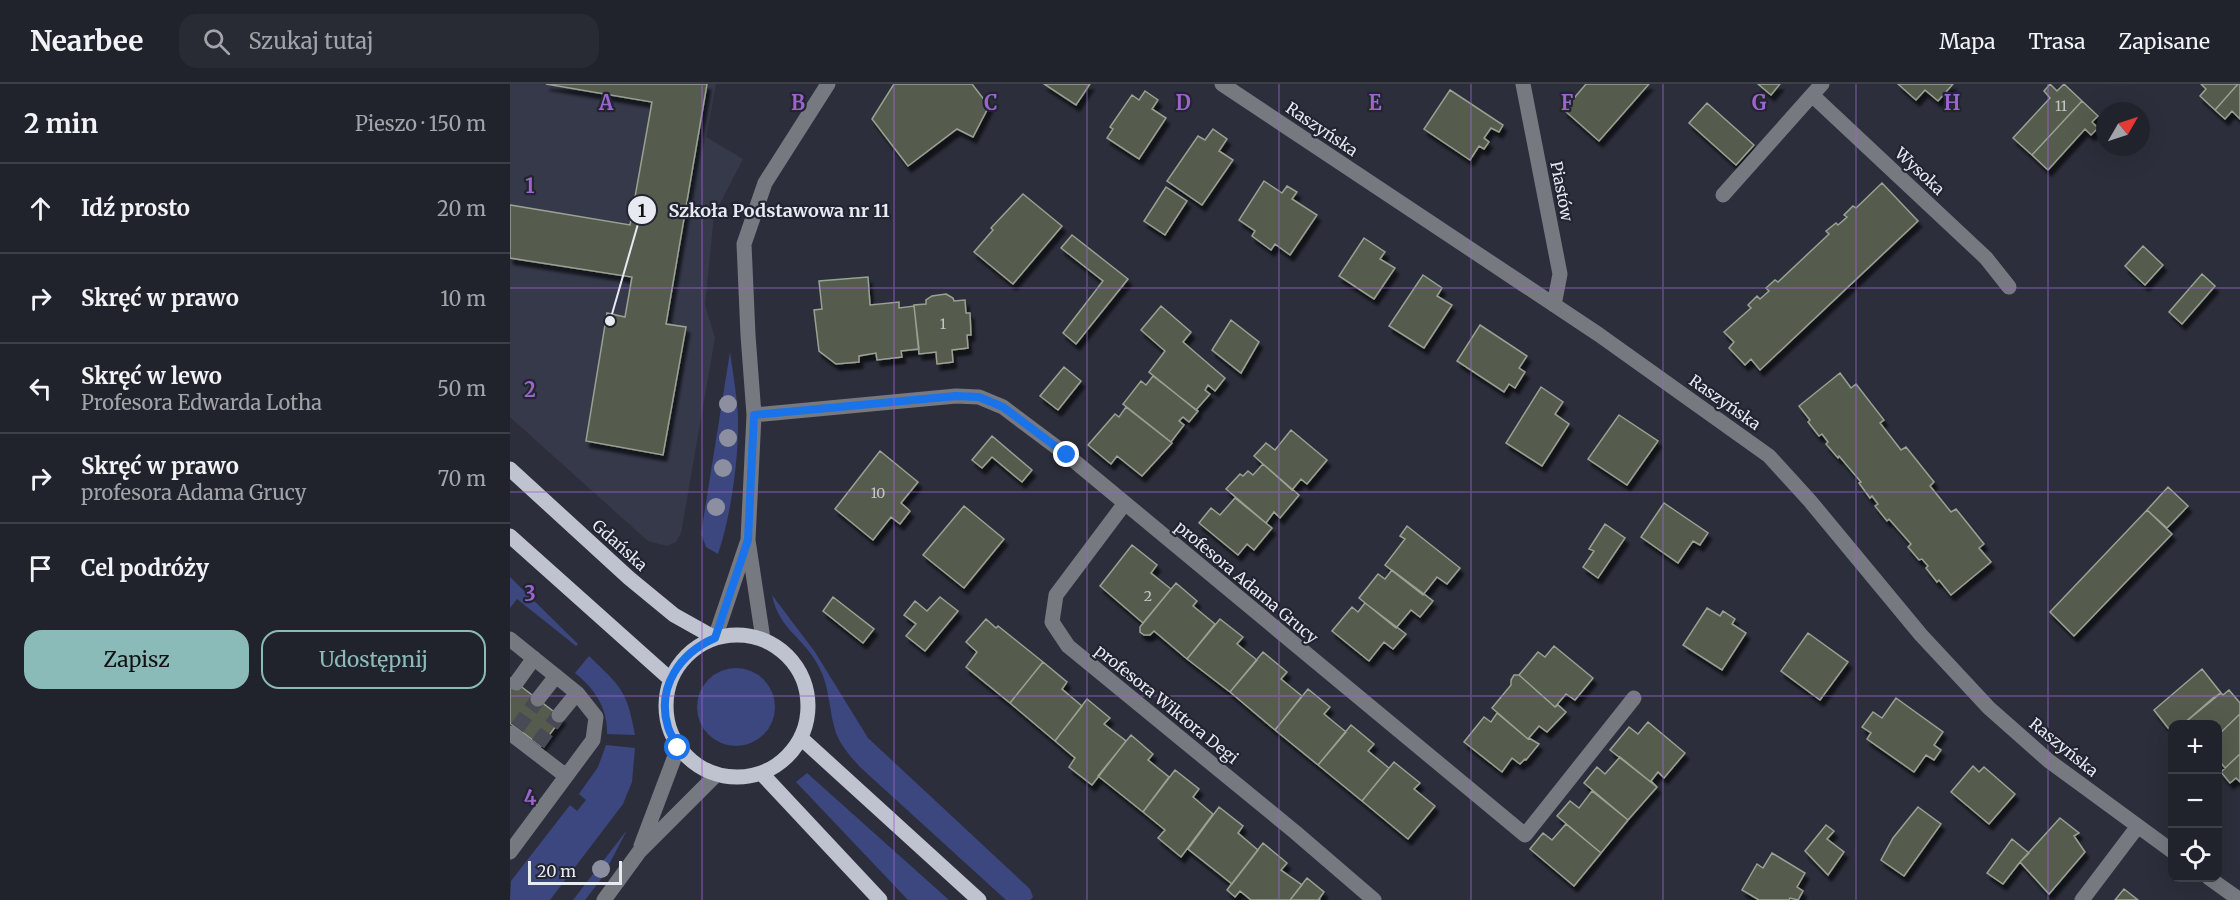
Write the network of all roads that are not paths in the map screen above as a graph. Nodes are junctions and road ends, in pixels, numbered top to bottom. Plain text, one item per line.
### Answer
1 (828, 84) edge
2 (1222, 84) edge
3 (1523, 84) edge
4 (1817, 90) edge
5 (1723, 195) dead end
6 (2010, 287) dead end
7 (1554, 305) junction
8 (754, 415) junction
9 (510, 469) edge
10 (1125, 503) junction
11 (510, 536) edge
12 (748, 540) junction
13 (715, 638) junction
14 (763, 639) junction
15 (512, 645) edge
16 (534, 658) junction
17 (556, 676) junction
18 (670, 679) junction
19 (516, 683) dead end
20 (577, 693) junction
21 (1634, 698) dead end
22 (538, 699) tunnel mouth
23 (559, 715) tunnel mouth
24 (513, 732) edge
25 (801, 738) junction
26 (678, 748) junction
27 (762, 774) junction
28 (716, 775) junction
29 (566, 776) junction
30 (2138, 826) junction
31 (2168, 848) edge
32 (510, 852) edge
33 (639, 852) junction
34 (2215, 882) edge
35 (604, 900) edge
36 (880, 900) edge
37 (979, 900) edge
38 (1374, 900) edge
39 (2082, 900) edge
40 (2240, 900) edge

1 - 8 street
2 - 7 street, Raszyńska
3 - 7 street, Piastów
4 - 5 street
4 - 6 street, Wysoka
7 - 30 street, Raszyńska
8 - 10 street, profesora Adama Grucy
8 - 12 street
9 - 13 main road, Gdańska
10 - 21 street, profesora Adama Grucy
10 - 38 street, profesora Wiktora Degi
11 - 18 main road
12 - 13 street
12 - 14 street
13 - 14 main road
13 - 18 main road
14 - 25 main road
15 - 16 street
16 - 17 street
16 - 19 street
17 - 20 street
17 - 22 street
18 - 26 main road
20 - 23 street
20 - 29 street
24 - 29 street
25 - 27 main road
25 - 37 main road
26 - 28 main road
26 - 33 street
27 - 28 main road
27 - 36 main road
28 - 33 street
29 - 32 street
30 - 31 street, Raszyńska
30 - 39 street
33 - 35 street
34 - 40 street

